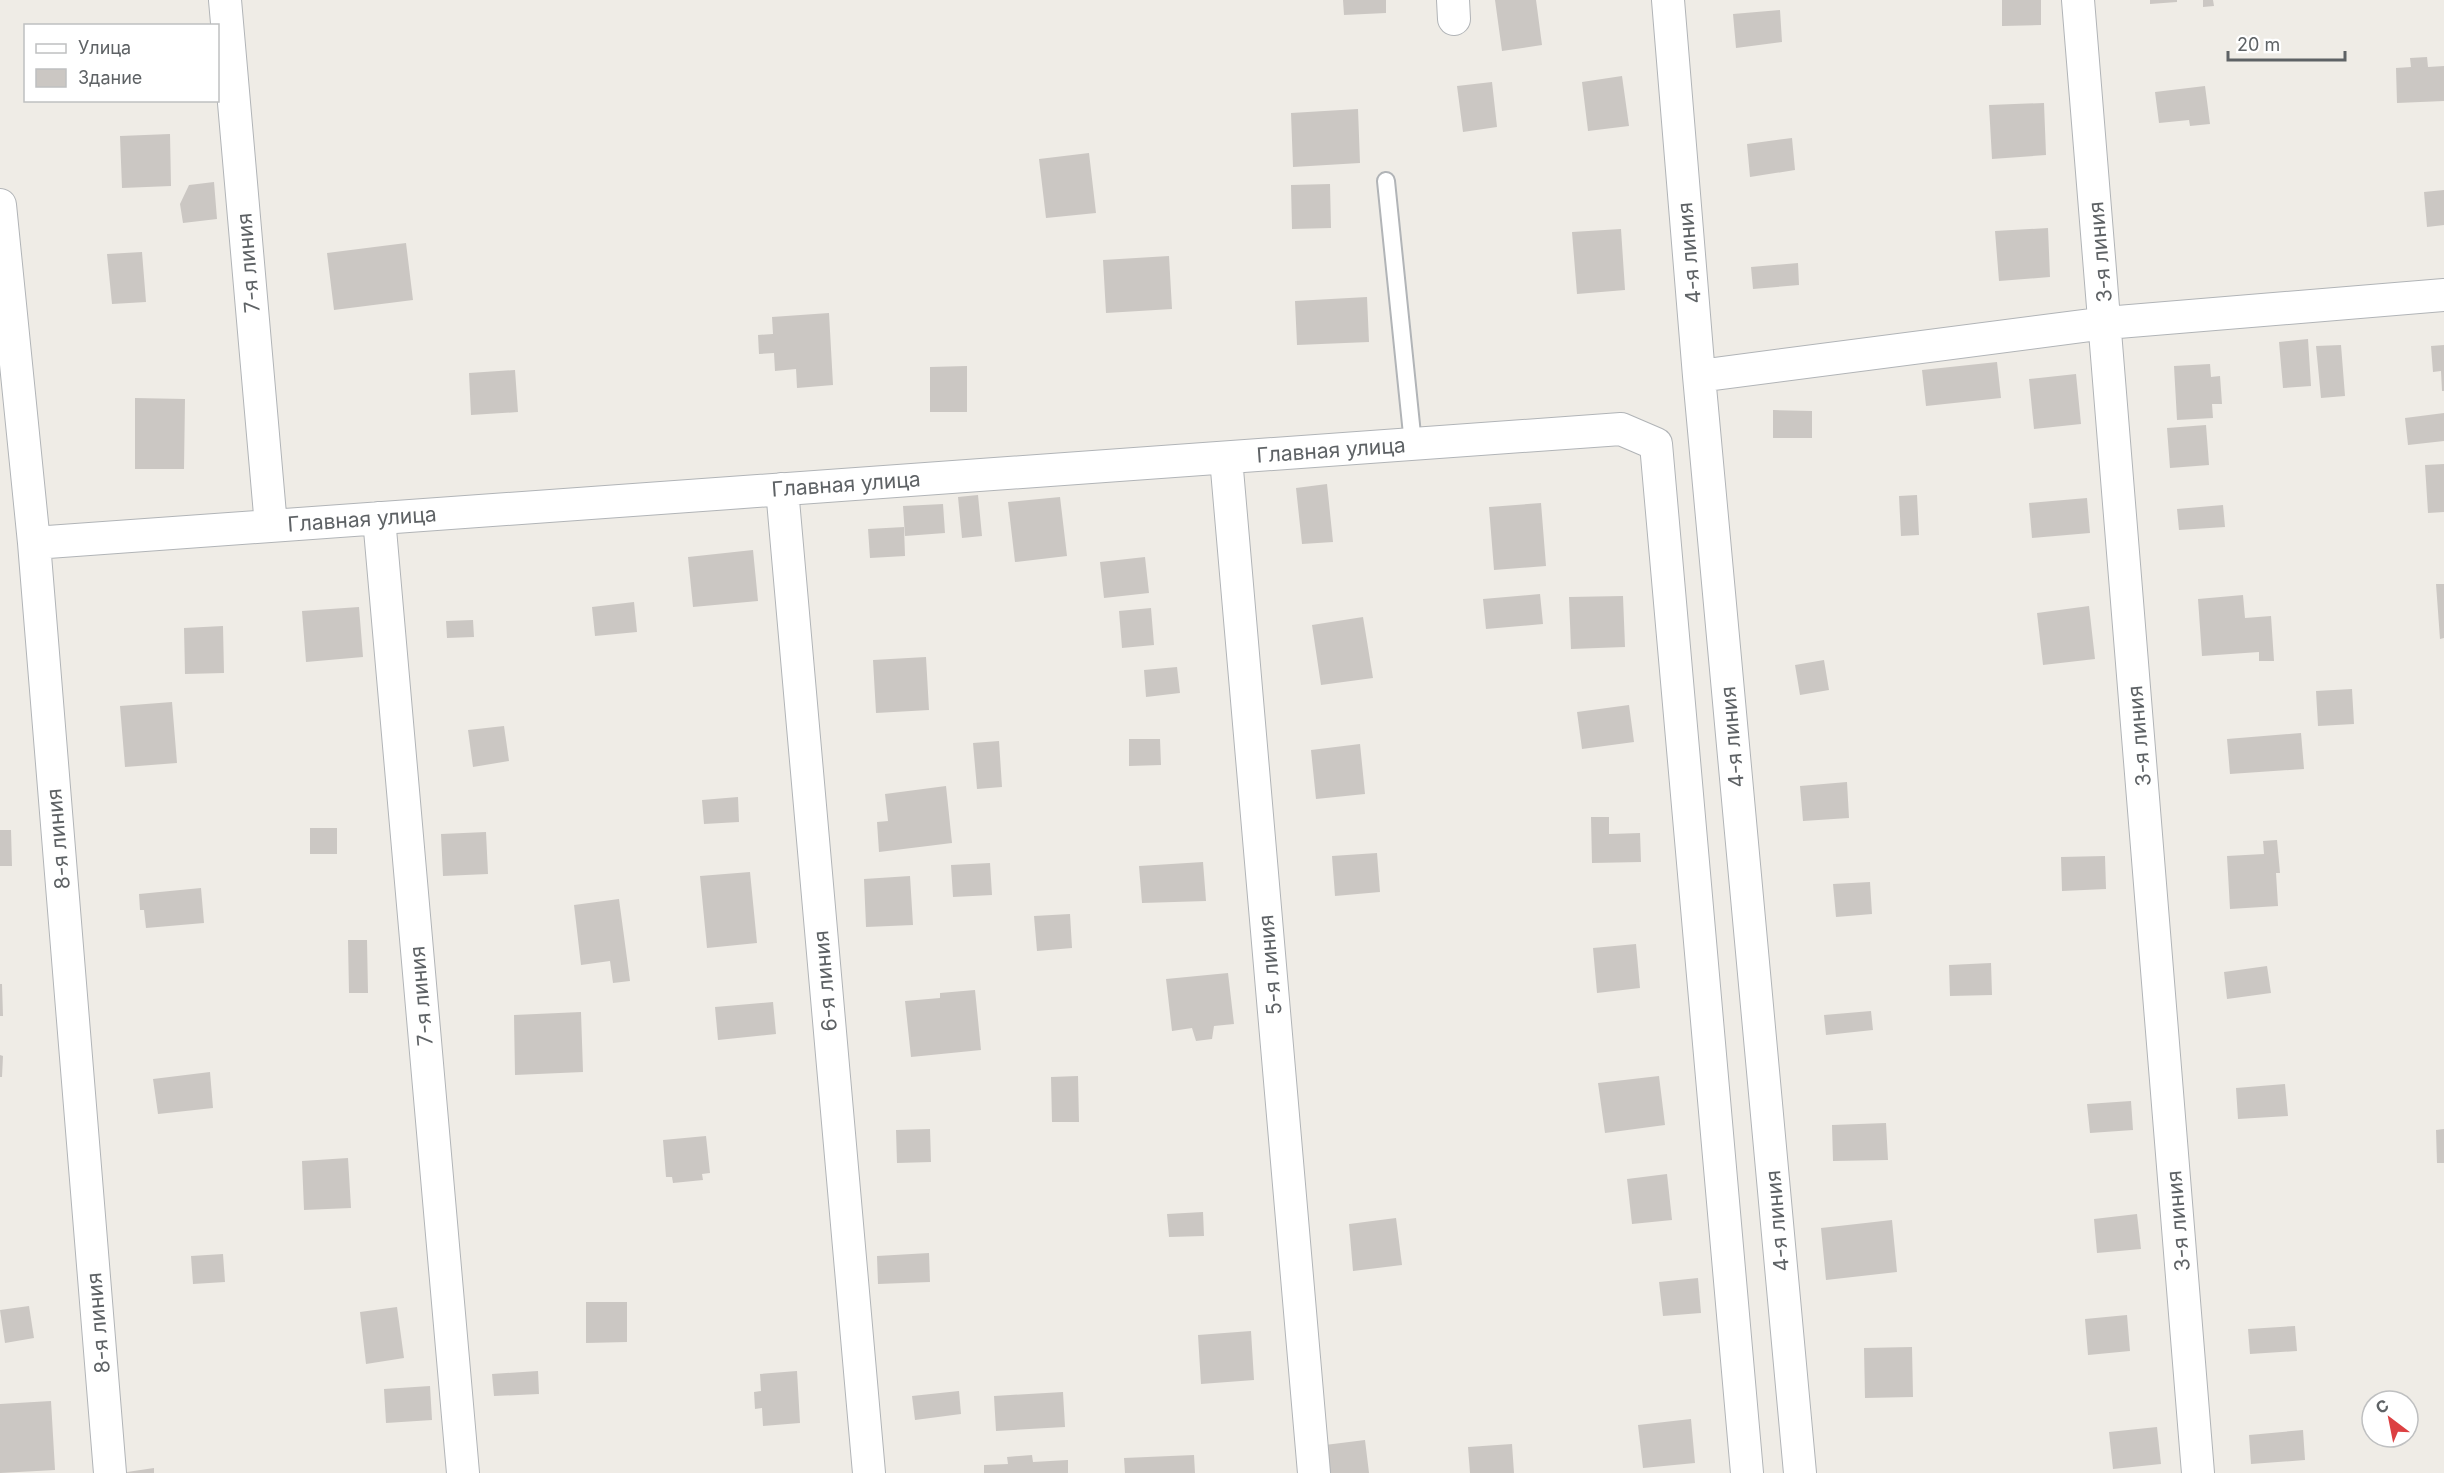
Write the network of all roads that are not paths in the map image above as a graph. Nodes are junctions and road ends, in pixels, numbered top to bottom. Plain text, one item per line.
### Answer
1 (225, 0) edge
2 (1668, 0) edge
3 (2078, 0) edge
4 (1386, 181) dead end
5 (0, 206) edge
6 (2444, 295) edge
7 (2106, 323) junction
8 (1699, 376) junction
9 (1413, 444) junction
10 (1226, 458) junction
11 (782, 489) junction
12 (380, 518) junction
13 (271, 526) junction
14 (34, 543) junction
15 (110, 1473) edge
16 (463, 1473) edge
17 (869, 1473) edge
18 (1314, 1473) edge
19 (1747, 1473) edge
20 (1800, 1473) edge
21 (2198, 1473) edge

1 - 13 street, 7-я линия
2 - 8 street, 4-я линия
3 - 7 street, 3-я линия
4 - 9 lane
5 - 14 street, 8-я линия
6 - 7 street
7 - 8 street
7 - 21 street, 3-я линия
8 - 20 street, 4-я линия
9 - 10 street, Главная улица
9 - 19 street, Главная улица
10 - 11 street, Главная улица
10 - 18 street, 5-я линия
11 - 12 street, Главная улица
11 - 17 street, 6-я линия
12 - 13 street, Главная улица
12 - 16 street, 7-я линия
13 - 14 street, Главная улица
14 - 15 street, 8-я линия

